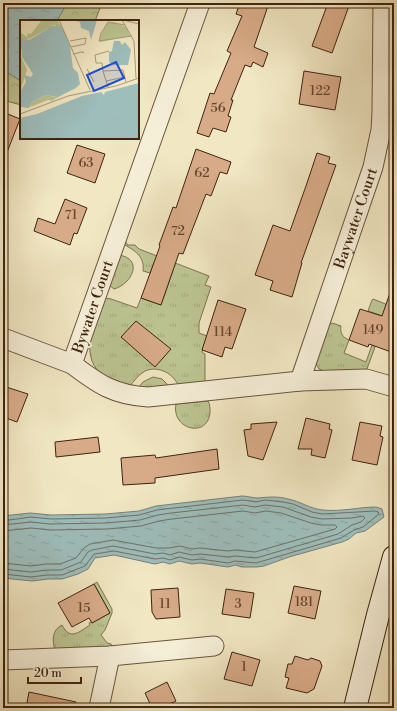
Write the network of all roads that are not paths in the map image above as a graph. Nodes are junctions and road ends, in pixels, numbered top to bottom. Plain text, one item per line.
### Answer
1 (200, 3) edge
2 (383, 3) edge
3 (3, 338) edge
4 (72, 364) junction
5 (300, 381) junction
6 (394, 387) edge
7 (394, 557) edge
8 (214, 646) dead end
9 (110, 656) junction
10 (3, 660) edge
11 (98, 708) edge
12 (355, 708) edge

1 - 4 street, Bywater Court
2 - 5 street, Baywater Court
3 - 4 street
4 - 5 street, Bywater Court
5 - 6 street, Bywater Court
7 - 12 main road
8 - 9 street
9 - 10 street
9 - 11 street

